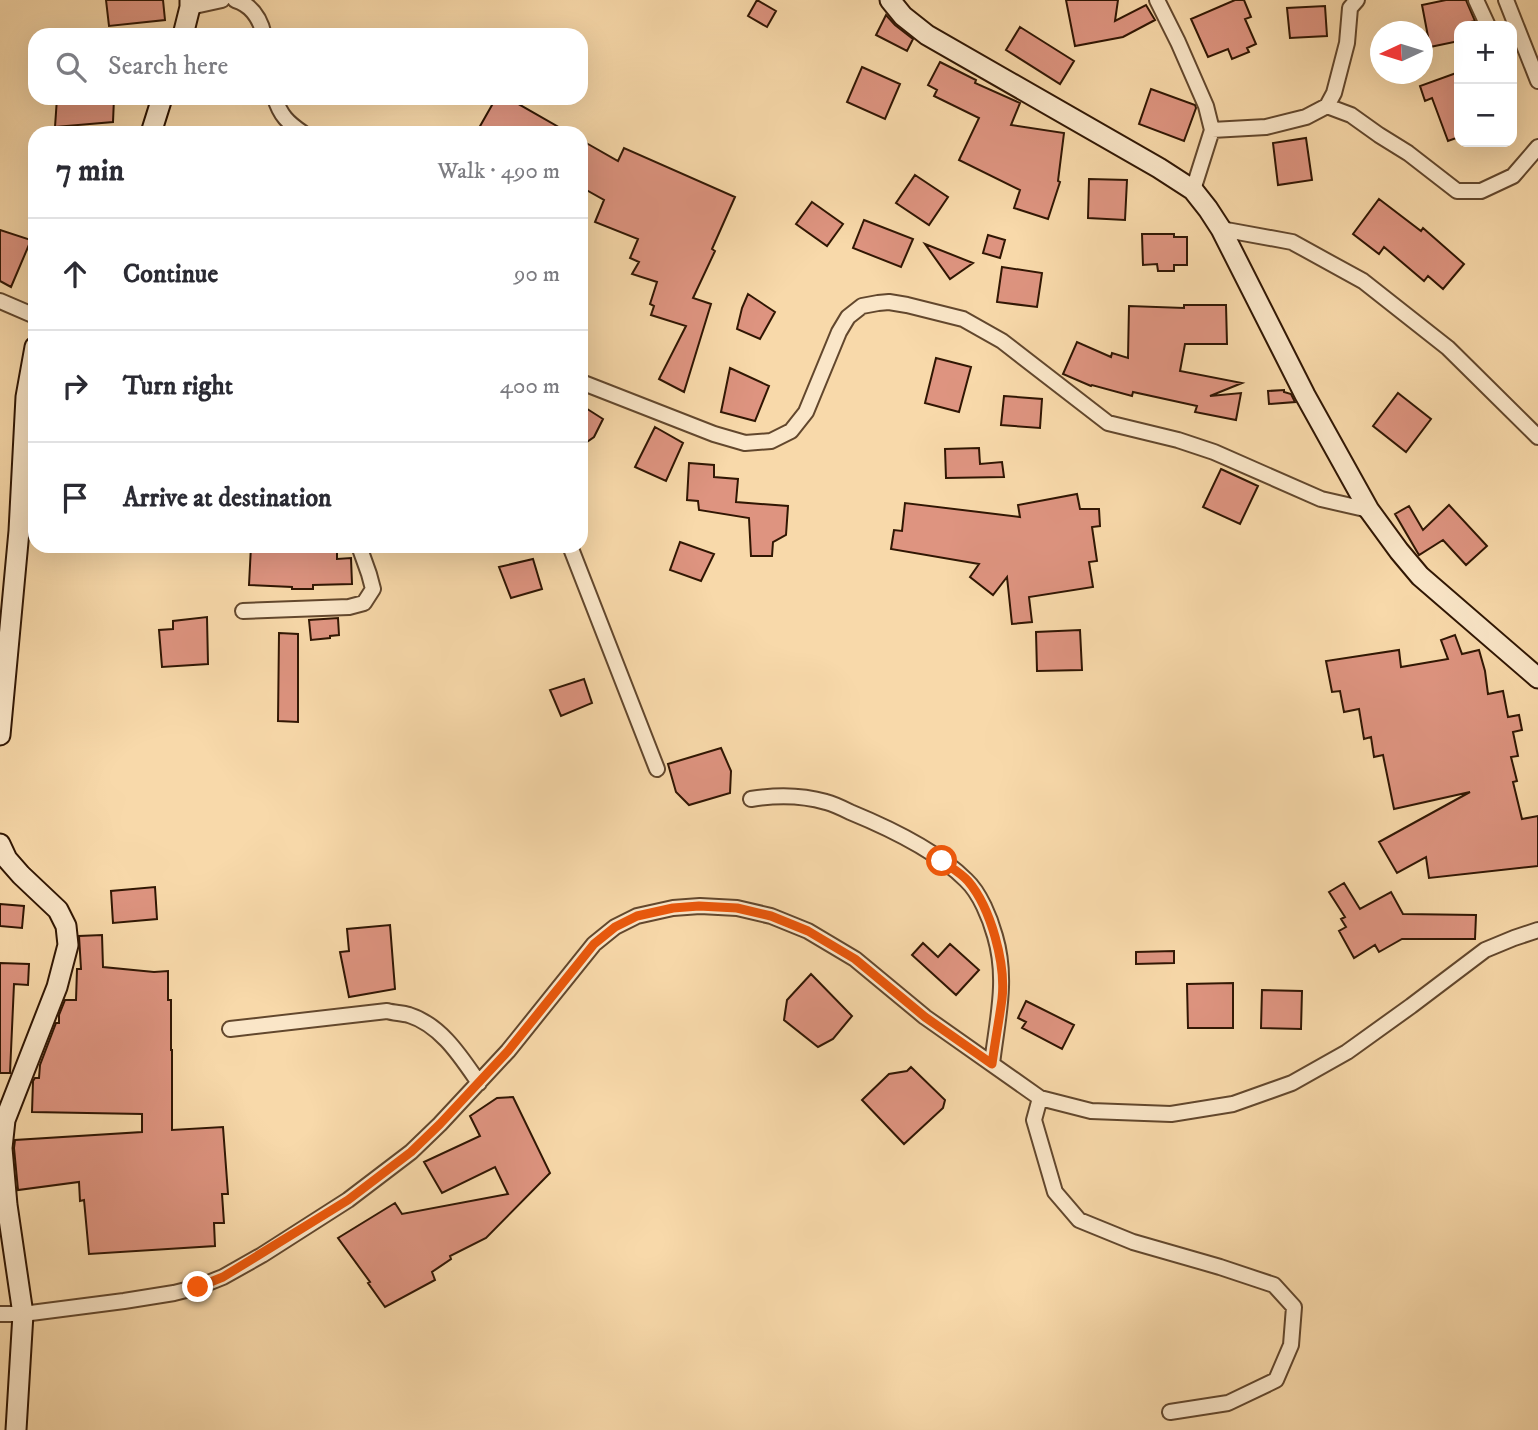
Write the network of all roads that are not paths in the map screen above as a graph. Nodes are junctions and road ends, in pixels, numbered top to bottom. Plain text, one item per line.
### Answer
1 (234, 0) edge
2 (890, 0) edge
3 (1157, 0) edge
4 (1357, 0) edge
5 (1476, 0) edge
6 (205, 2) edge
7 (1511, 2) edge
8 (1486, 21) edge
9 (188, 28) edge
10 (261, 28) edge
11 (1519, 52) edge
12 (1538, 81) edge
13 (160, 105) edge
14 (277, 105) edge
15 (1327, 106) junction
16 (153, 126) edge
17 (293, 126) edge
18 (1212, 130) junction
19 (1538, 147) edge
20 (1193, 190) junction
21 (1221, 229) junction
22 (0, 302) edge
23 (28, 313) edge
24 (588, 385) edge
25 (28, 386) edge
26 (1538, 437) edge
27 (1369, 510) junction
28 (362, 553) edge
29 (573, 553) edge
30 (243, 611) dead end
31 (1538, 678) edge
32 (0, 735) edge
33 (657, 769) dead end
34 (751, 799) dead end
35 (0, 844) edge
36 (1538, 930) edge
37 (230, 1029) dead end
38 (992, 1064) junction
39 (479, 1083) junction
40 (1040, 1098) junction
41 (0, 1314) edge
42 (23, 1314) junction
43 (1170, 1412) dead end
44 (16, 1430) edge

1 - 10 street
2 - 20 street
3 - 18 street
4 - 15 street
5 - 8 street
6 - 9 street
7 - 11 street
11 - 12 street
13 - 16 street
14 - 17 street
15 - 18 street
15 - 19 street
18 - 20 street
20 - 21 street
21 - 26 street
21 - 27 street
22 - 23 street
24 - 27 street
25 - 32 street
27 - 31 street
28 - 30 street
29 - 33 street
34 - 38 street
35 - 42 street
36 - 40 street
37 - 39 street
38 - 39 street
38 - 40 street
39 - 42 street
40 - 43 street
41 - 42 street
42 - 44 street

